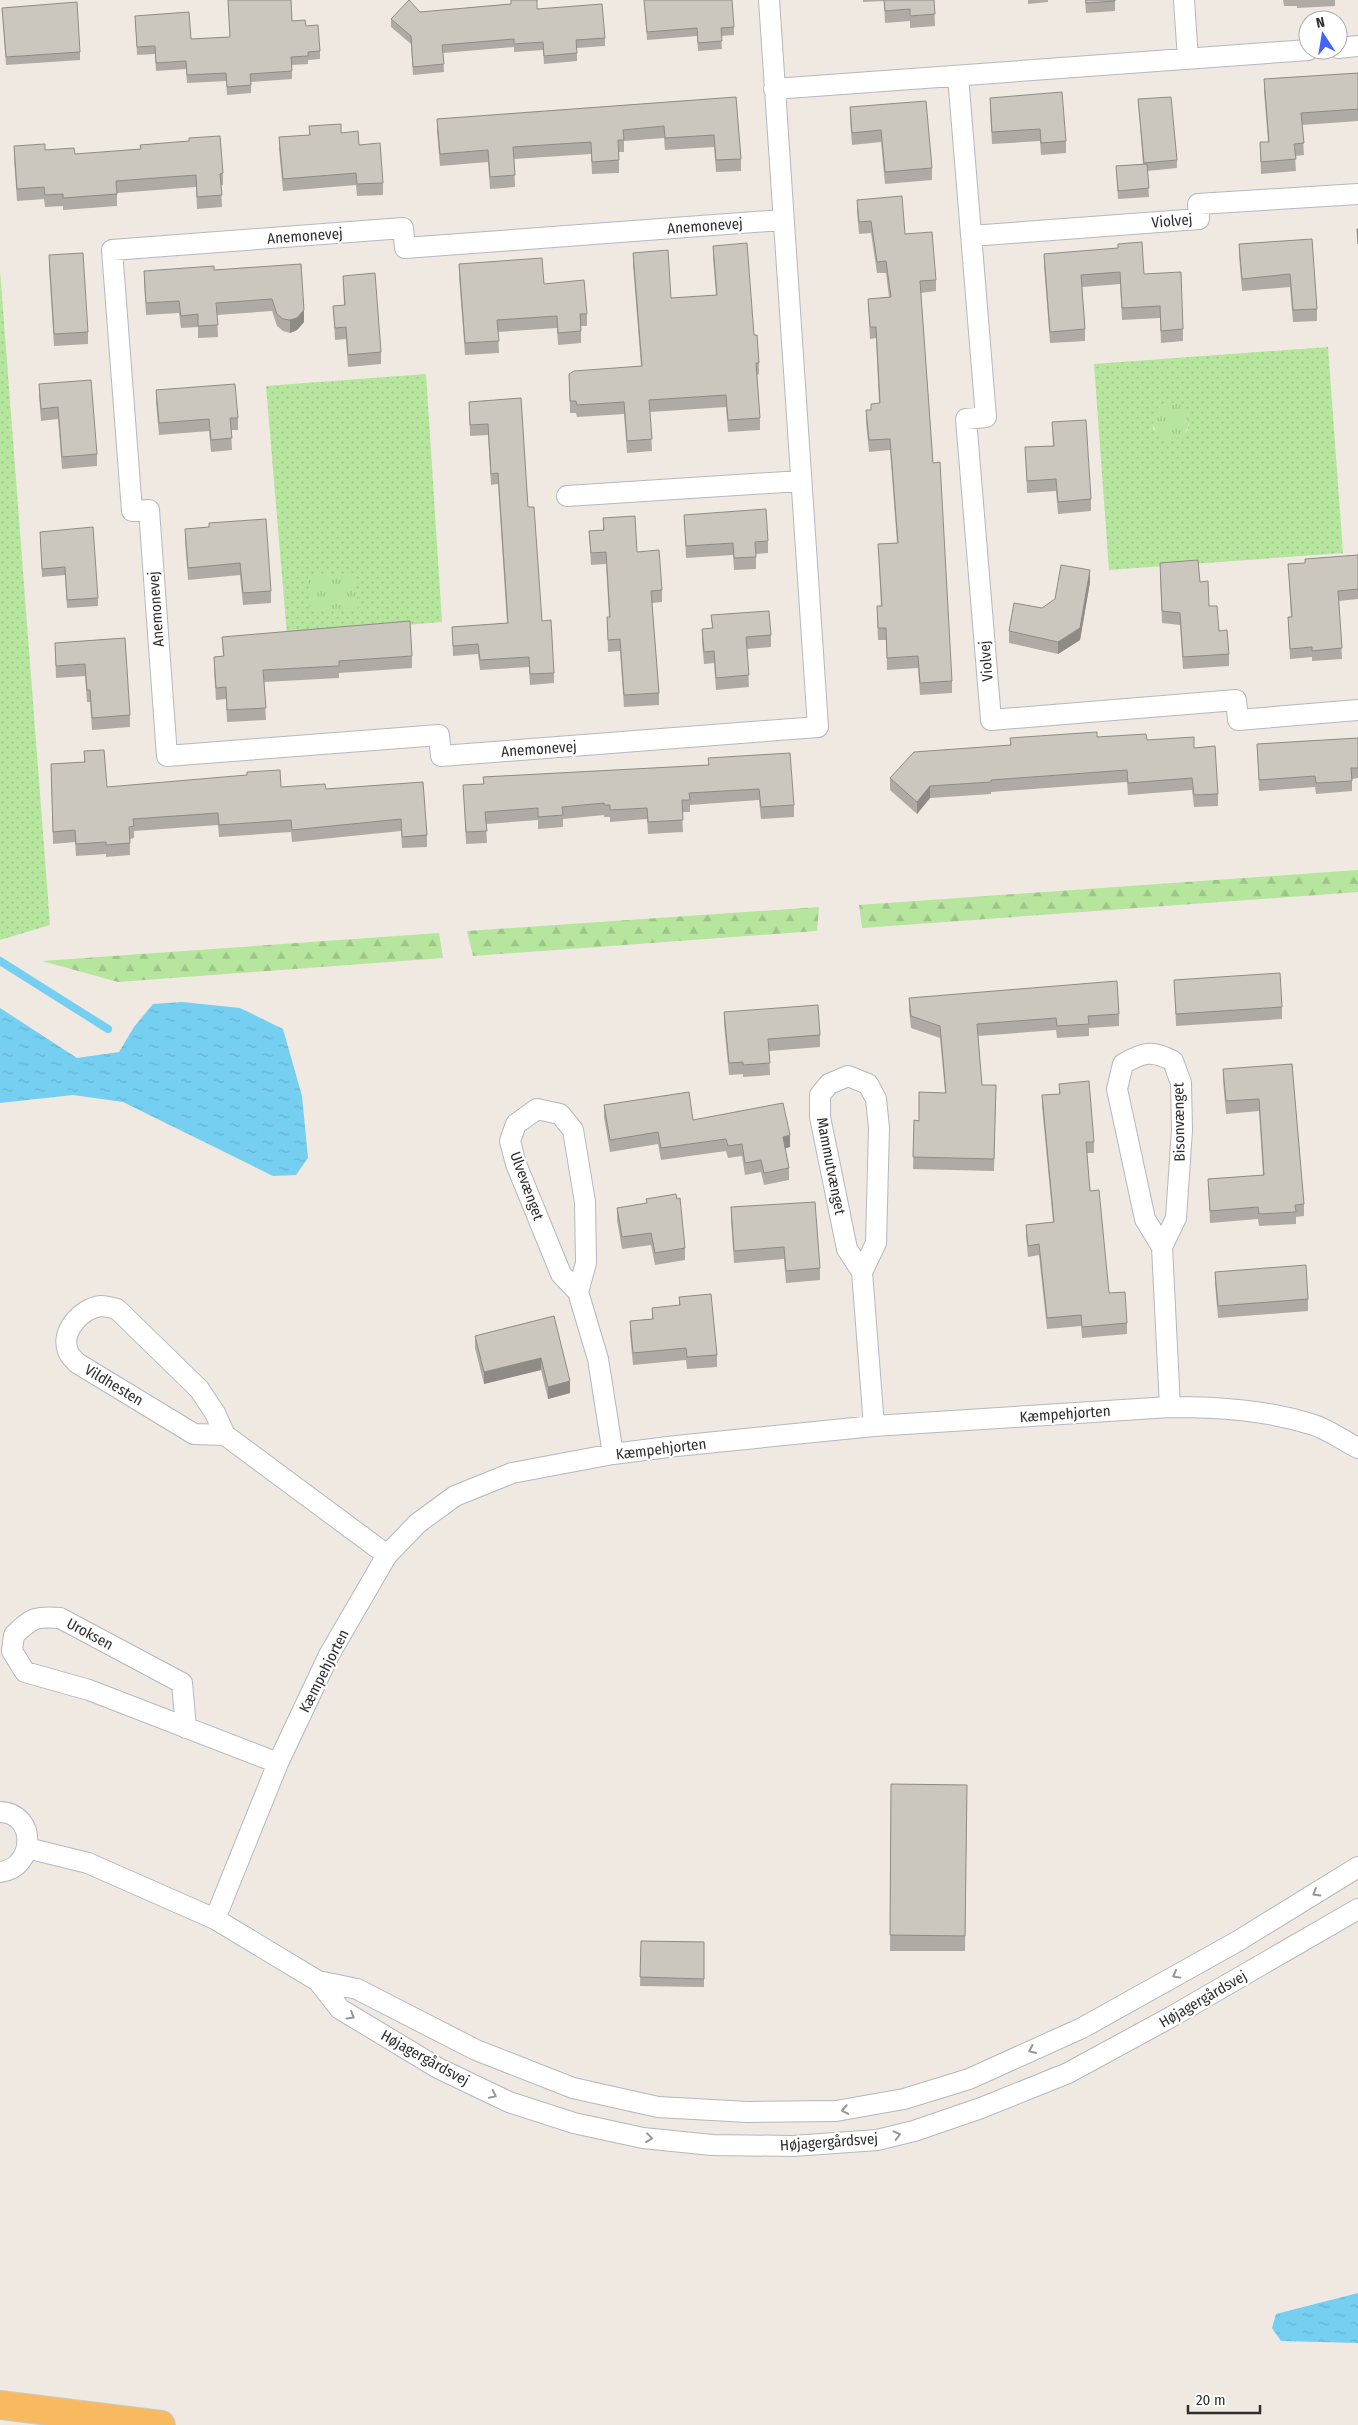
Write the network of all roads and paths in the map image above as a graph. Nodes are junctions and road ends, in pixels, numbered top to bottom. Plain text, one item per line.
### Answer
1 (769, 0) edge
2 (1184, 0) edge
3 (1298, 51) edge
4 (1188, 59) junction
5 (958, 76) junction
6 (774, 88) junction
7 (1358, 194) edge
8 (782, 220) junction
9 (971, 236) junction
10 (800, 481) junction
11 (567, 496) dead end
12 (1358, 710) edge
13 (1162, 1247) junction
14 (862, 1272) junction
15 (578, 1292) junction
16 (1170, 1408) junction
17 (874, 1426) junction
18 (225, 1435) junction
19 (1358, 1448) edge
20 (614, 1454) junction
21 (387, 1555) junction
22 (186, 1728) junction
23 (278, 1763) junction
24 (0, 1812) edge
25 (28, 1848) junction
26 (1358, 1868) edge
27 (0, 1872) edge
28 (1358, 1909) edge
29 (215, 1919) junction
30 (318, 1981) junction
31 (0, 2405) edge
32 (161, 2425) edge

1 - 6 street, Anemonevej
2 - 4 street
3 - 4 street
4 - 5 street
5 - 6 street
5 - 9 street, Violvej
6 - 8 street, Anemonevej
7 - 9 street, Violvej
8 - 10 street, Anemonevej
8 - 10 street, Anemonevej
9 - 12 street, Violvej
10 - 11 street
13 - 13 street, Bisonvænget
13 - 16 street, Bisonvænget
14 - 14 street, Mammutvænget
14 - 17 street, Mammutvænget
15 - 15 street, Ulvevænget
15 - 20 street, Ulvevænget
16 - 17 street, Kæmpehjorten
16 - 19 street, Kæmpehjorten
17 - 20 street, Kæmpehjorten
18 - 18 street, Vildhesten
18 - 21 street, Vildhesten
20 - 21 street, Kæmpehjorten
21 - 23 street, Kæmpehjorten
22 - 22 street, Uroksen
22 - 23 street, Uroksen
23 - 29 street, Kæmpehjorten
24 - 25 street
25 - 27 street
25 - 29 street, Højagergårdsvej
26 -> 30 street, Højagergårdsvej
30 -> 28 street, Højagergårdsvej
29 - 30 street, Højagergårdsvej
31 - 32 highway

